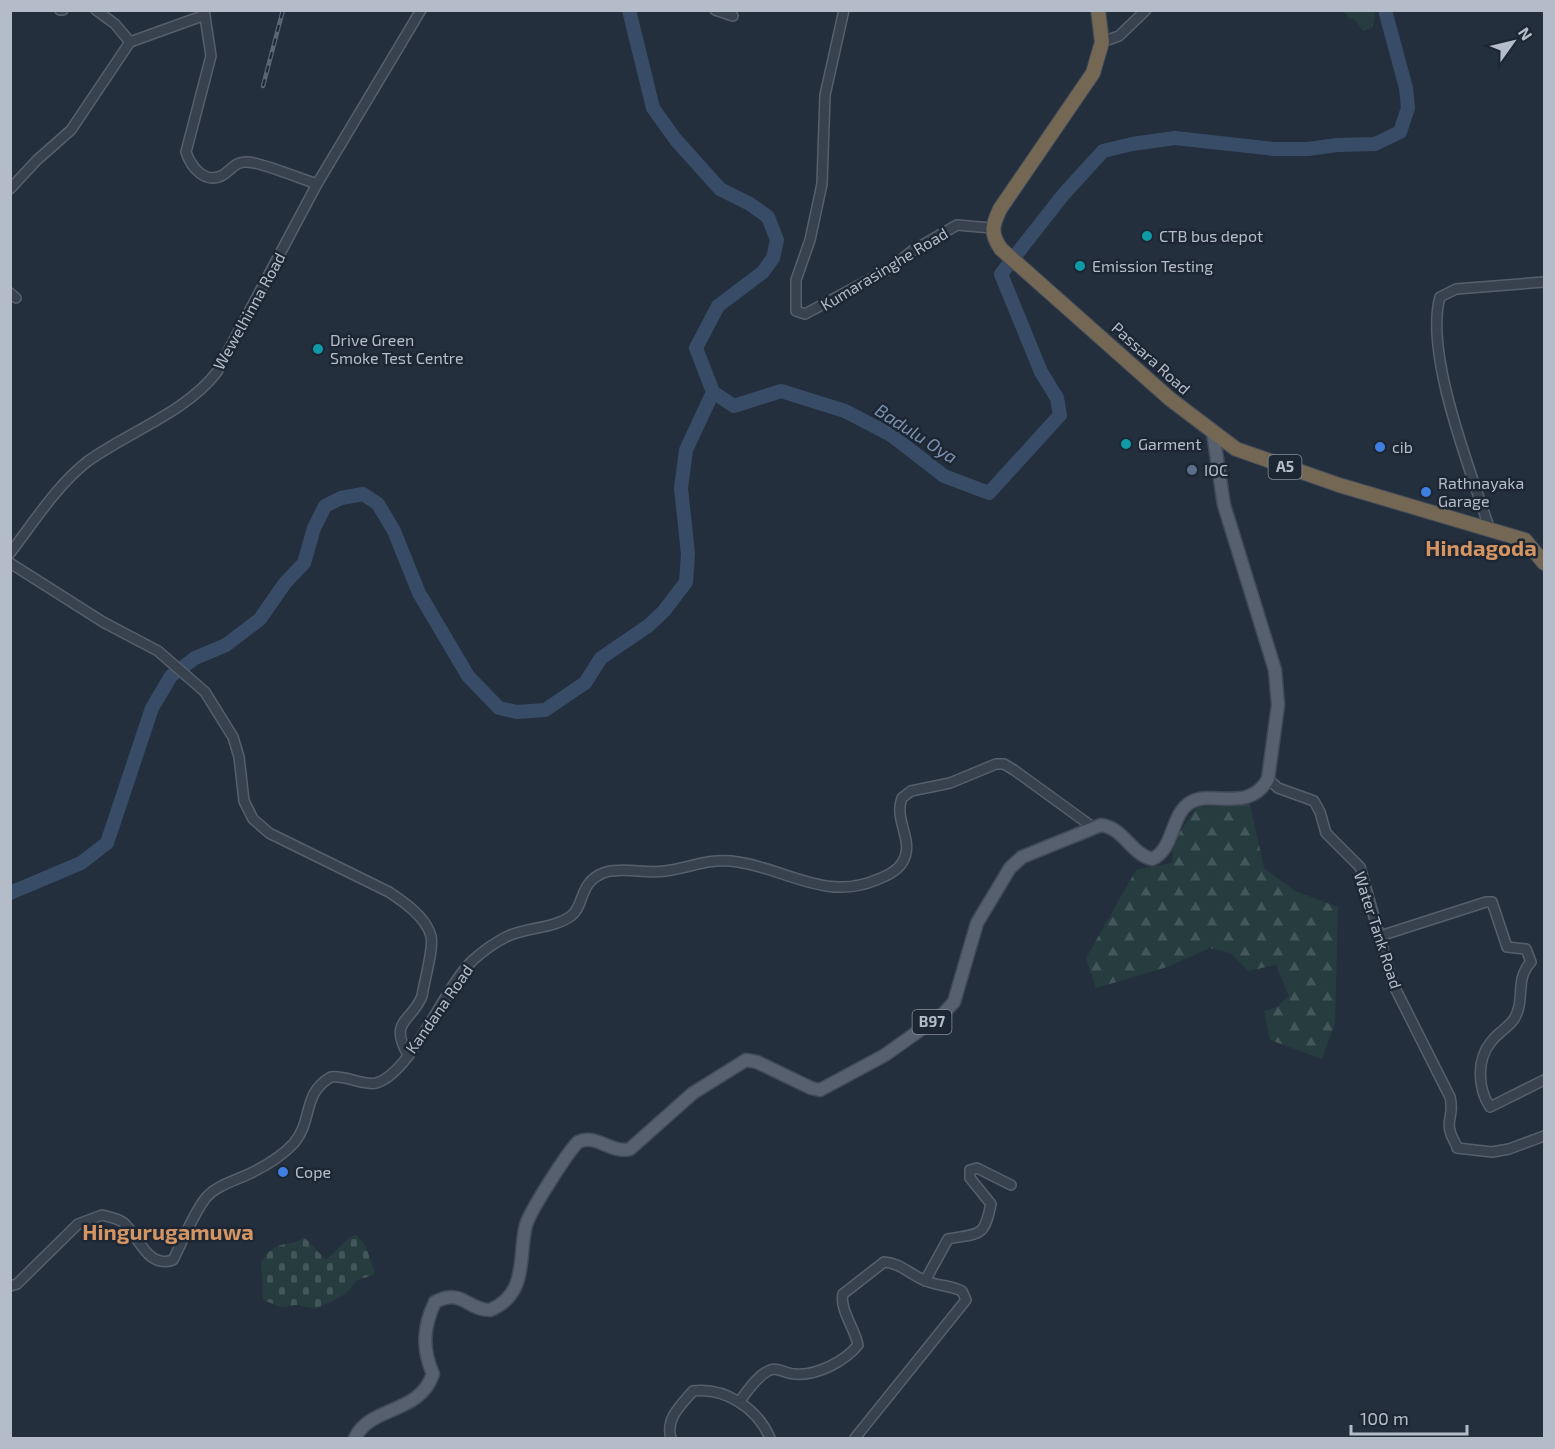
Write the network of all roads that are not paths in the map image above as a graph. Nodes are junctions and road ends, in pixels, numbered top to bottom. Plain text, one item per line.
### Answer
1 (96, 10) edge
2 (421, 10) edge
3 (715, 10) edge
4 (844, 10) edge
5 (1098, 10) edge
6 (1146, 10) edge
7 (205, 13) edge
8 (733, 16) dead end
9 (130, 42) junction
10 (1102, 42) junction
11 (317, 184) junction
12 (10, 189) edge
13 (991, 228) junction
14 (1545, 282) edge
15 (1213, 434) junction
16 (1490, 530) junction
17 (10, 553) edge
18 (10, 563) edge
19 (1545, 563) edge
20 (1268, 779) junction
21 (1094, 828) junction
22 (1380, 936) junction
23 (408, 1055) junction
24 (1545, 1080) edge
25 (1545, 1136) edge
26 (1011, 1185) dead end
27 (925, 1281) junction
28 (10, 1286) edge
29 (739, 1402) junction
30 (356, 1438) edge
31 (671, 1438) edge
32 (770, 1438) edge
33 (855, 1438) edge

1 - 9 street
2 - 11 street, Wewelhinna Road
3 - 8 street
4 - 13 street, Kumarasinghe Road
5 - 10 highway
6 - 10 street
7 - 9 street
7 - 11 street
9 - 12 street
10 - 13 highway
11 - 17 street, Wewelhinna Road
13 - 15 highway, Passara Road / A5
14 - 16 street
15 - 16 highway, Passara Road / A5
15 - 20 main road
16 - 19 highway, Passara Road / A5
18 - 23 street
20 - 21 main road
20 - 22 street, Water Tank Road
21 - 23 street, Kandana Road
21 - 30 main road, B97
22 - 24 street
22 - 25 street, Water Tank Road
23 - 28 street, Kandana Road
26 - 27 street
27 - 29 street
27 - 33 street
29 - 31 street
29 - 32 street

